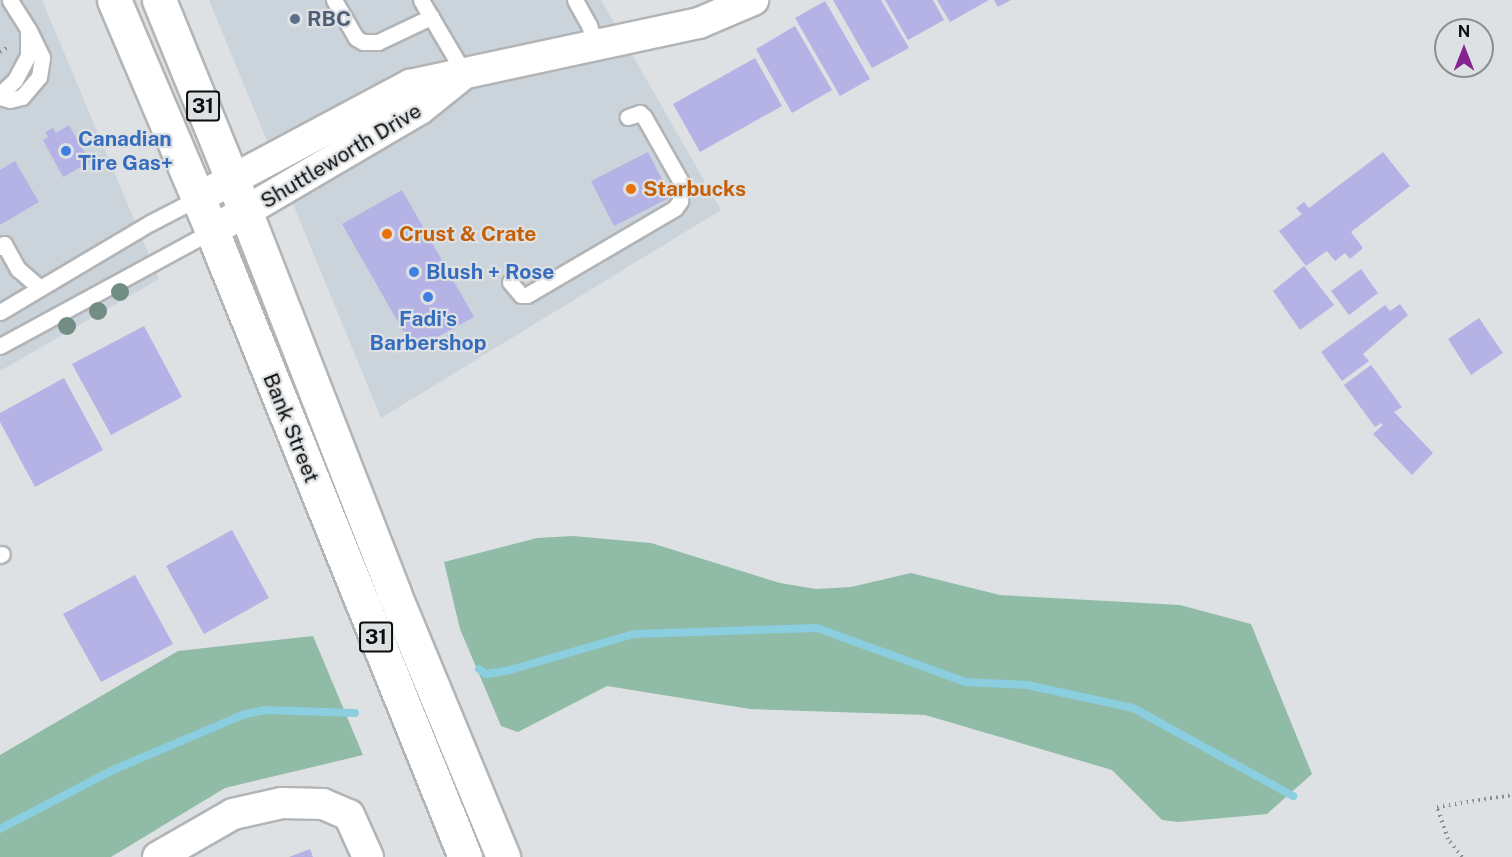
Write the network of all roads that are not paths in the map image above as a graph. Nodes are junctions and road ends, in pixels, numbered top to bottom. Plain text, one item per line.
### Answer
1 (10, 0) edge
2 (114, 0) edge
3 (159, 0) edge
4 (334, 0) edge
5 (421, 0) edge
6 (574, 0) edge
7 (753, 0) edge
8 (431, 17) junction
9 (596, 47) junction
10 (465, 73) junction
11 (0, 96) edge
12 (628, 117) dead end
13 (232, 179) junction
14 (198, 198) junction
15 (246, 213) junction
16 (212, 231) junction
17 (2, 245) edge
18 (510, 282) dead end
19 (40, 288) junction
20 (0, 312) edge
21 (0, 346) edge
22 (158, 857) edge
23 (368, 857) edge
24 (465, 857) edge
25 (504, 857) edge

1 - 11 lane
2 - 14 main road, Bank Street / 31
3 - 13 main road, Bank Street / 31
4 - 8 lane
5 - 8 lane
6 - 9 lane
7 - 9 street, Shuttleworth Drive
8 - 10 lane
9 - 10 street, Shuttleworth Drive
10 - 13 street, Shuttleworth Drive
10 - 15 street, Shuttleworth Drive
12 - 18 lane
13 - 14 street, Shuttleworth Drive
13 - 15 main road, Bank Street / 31
14 - 16 main road, Bank Street / 31
14 - 19 lane
15 - 16 street, Shuttleworth Drive
15 - 25 main road, Bank Street / 31
16 - 21 lane
16 - 24 main road, Bank Street / 31
17 - 19 lane
19 - 20 lane
22 - 23 street

